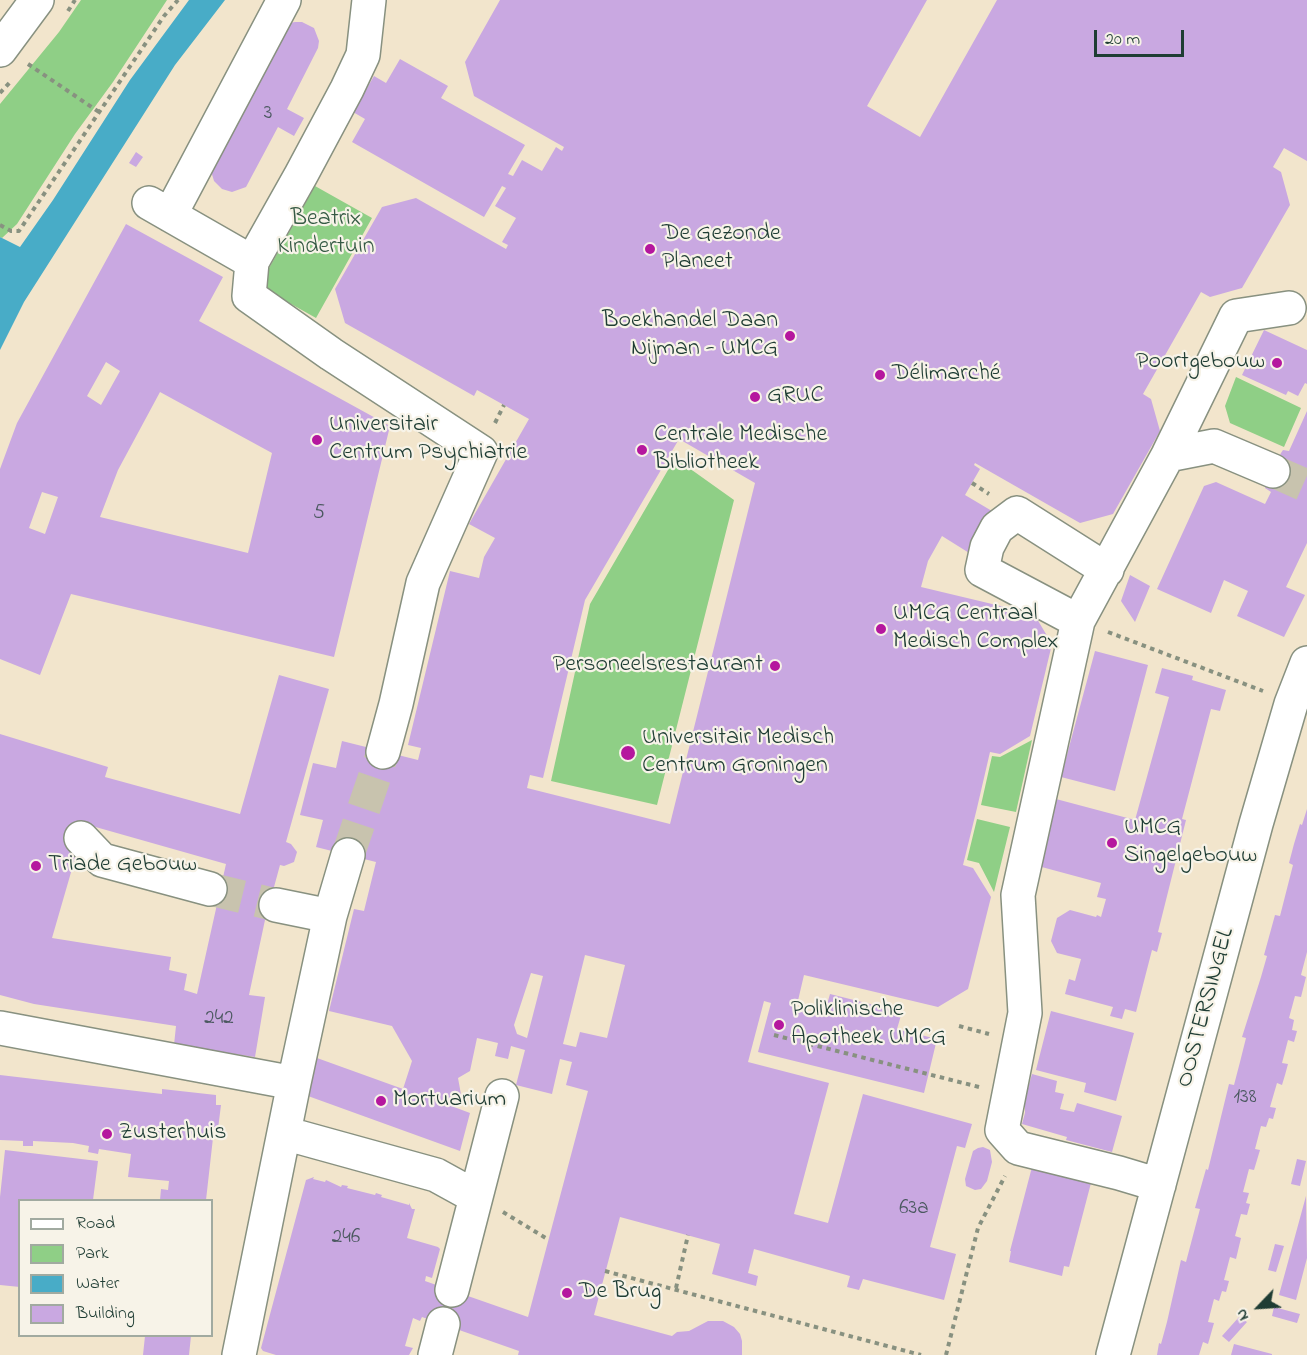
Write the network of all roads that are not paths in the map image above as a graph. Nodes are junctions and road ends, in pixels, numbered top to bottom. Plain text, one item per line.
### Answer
1 (37, 0) edge
2 (284, 0) edge
3 (369, 0) edge
4 (14, 57) edge
5 (252, 262) junction
6 (1288, 308) dead end
7 (1168, 455) junction
8 (1273, 471) tunnel mouth
9 (1107, 570) junction
10 (1078, 621) junction
11 (1307, 663) edge
12 (383, 752) tunnel mouth
13 (81, 838) dead end
14 (348, 855) tunnel mouth
15 (210, 888) tunnel mouth
16 (276, 905) tunnel mouth
17 (330, 916) junction
18 (0, 1028) edge
19 (294, 1083) junction
20 (502, 1096) dead end
21 (284, 1133) junction
22 (1159, 1185) junction
23 (476, 1197) junction
24 (452, 1290) dead end
25 (239, 1355) edge
26 (1113, 1355) edge

1 - 4 street
2 - 5 street
3 - 5 street
5 - 12 street
6 - 7 street
7 - 8 street
7 - 9 street
9 - 10 street
9 - 10 street
10 - 22 street
11 - 22 street, OOSTERSINGEL
13 - 15 street
14 - 17 street
16 - 17 street
17 - 19 street
18 - 19 street
19 - 21 street
20 - 23 street
21 - 23 street
21 - 25 street
22 - 26 street, OOSTERSINGEL
23 - 24 street

